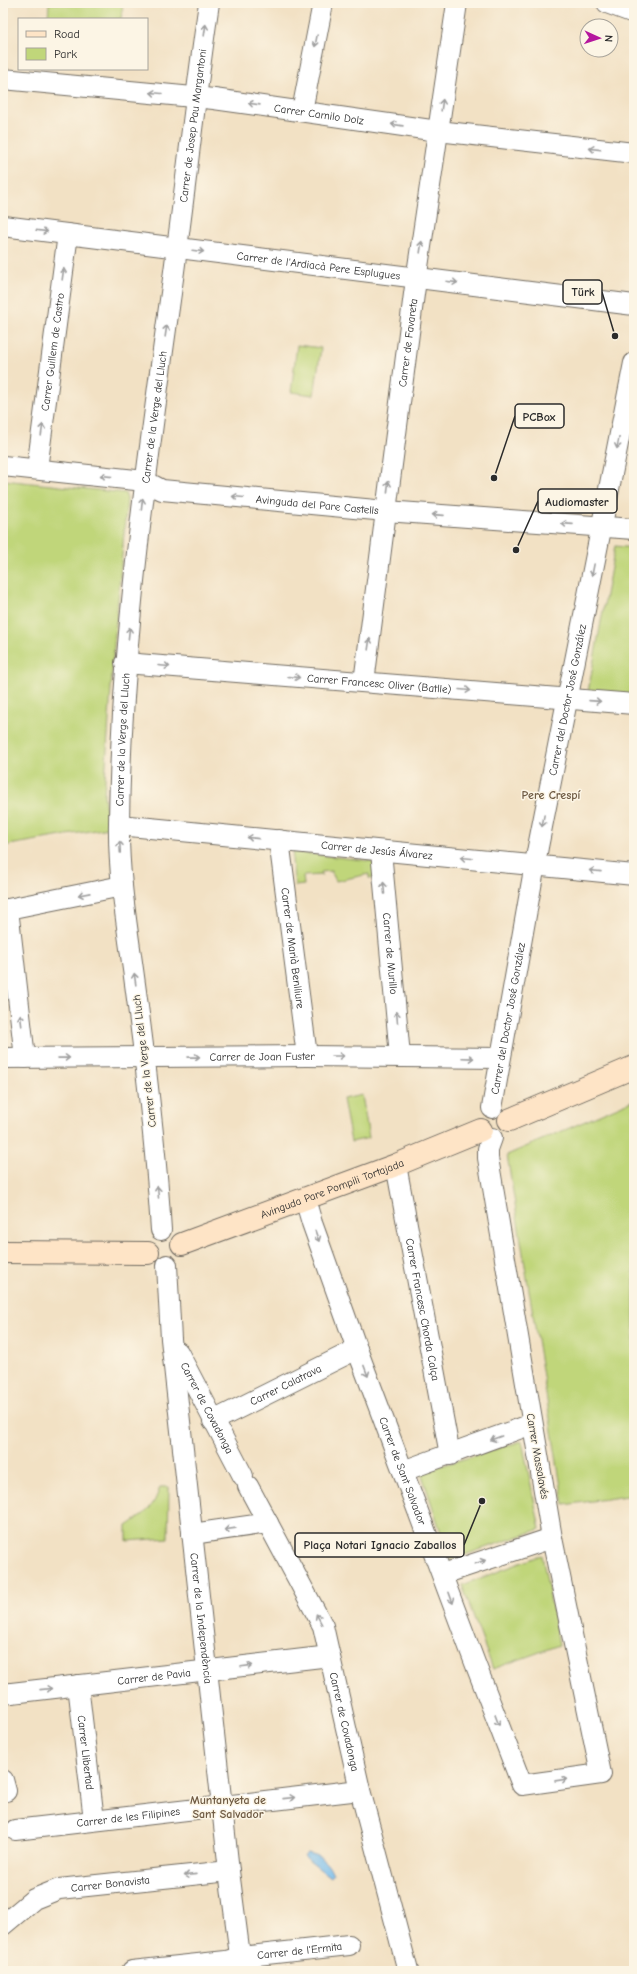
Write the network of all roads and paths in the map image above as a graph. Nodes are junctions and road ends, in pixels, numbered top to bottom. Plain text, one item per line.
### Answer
1 (209, 3) edge
2 (323, 3) edge
3 (457, 3) edge
4 (607, 3) edge
5 (634, 13) edge
6 (3, 79) edge
7 (195, 97) junction
8 (302, 111) junction
9 (438, 131) junction
10 (634, 153) edge
11 (3, 226) edge
12 (68, 234) junction
13 (177, 248) junction
14 (416, 278) junction
15 (634, 305) edge
16 (634, 363) edge
17 (3, 466) edge
18 (37, 469) junction
19 (145, 481) junction
20 (386, 511) junction
21 (601, 526) junction
22 (634, 529) edge
23 (125, 663) junction
24 (364, 682) junction
25 (567, 699) junction
26 (634, 704) edge
27 (119, 825) junction
28 (279, 840) junction
29 (381, 851) junction
30 (535, 864) junction
31 (634, 874) edge
32 (122, 886) junction
33 (6, 909) edge
34 (307, 1056) junction
35 (400, 1056) junction
36 (145, 1057) junction
37 (3, 1058) edge
38 (25, 1058) junction
39 (500, 1058) junction
40 (634, 1067) edge
41 (501, 1114) junction
42 (487, 1134) junction
43 (396, 1165) junction
44 (305, 1199) junction
45 (161, 1230) junction
46 (182, 1244) junction
47 (3, 1252) edge
48 (148, 1253) junction
49 (166, 1265) junction
50 (171, 1339) junction
51 (357, 1348) junction
52 (213, 1421) junction
53 (532, 1424) junction
54 (450, 1455) junction
55 (404, 1471) junction
56 (268, 1523) junction
57 (192, 1534) junction
58 (552, 1538) junction
59 (443, 1574) junction
60 (330, 1656) junction
61 (208, 1670) junction
62 (78, 1685) junction
63 (8, 1693) edge
64 (522, 1786) joint
65 (360, 1790) junction
66 (222, 1805) junction
67 (94, 1820) junction
68 (15, 1830) dead end
69 (229, 1871) junction
70 (3, 1925) edge
71 (349, 1945) dead end
72 (241, 1964) edge
73 (132, 1971) edge
74 (408, 1971) edge

7 -> 1 street, Carrer de Josep Pau Margantoni
2 -> 8 street
9 -> 3 street, Carrer de Favareta
4 - 5 street
7 -> 6 street, Carrer Camilo Dolz
8 -> 7 street, Carrer Camilo Dolz
7 - 13 street, Carrer de Josep Pau Margantoni
9 -> 8 street, Carrer Camilo Dolz
10 -> 9 street, Carrer Camilo Dolz
14 -> 9 street, Carrer de Favareta
11 -> 12 street, Carrer de l'Ardiacà Pere Esplugues
12 - 13 street, Carrer de l'Ardiacà Pere Esplugues
18 -> 12 street, Carrer Guillem de Castro
13 -> 14 street, Carrer de l'Ardiacà Pere Esplugues
19 -> 13 street, Carrer de la Verge del Lluch
14 -> 15 street, Carrer de l'Ardiacà Pere Esplugues
20 -> 14 street, Carrer de Favareta
16 -> 21 street, Carrer del Doctor José González
17 - 18 street, Avinguda del Pare Castells
19 -> 18 street, Avinguda del Pare Castells
20 -> 19 street, Avinguda del Pare Castells
23 -> 19 street, Carrer de la Verge del Lluch
21 -> 20 street, Avinguda del Pare Castells
24 -> 20 street, Carrer de Favareta
21 - 22 street, Avinguda del Pare Castells
21 -> 25 street, Carrer del Doctor José González
23 -> 24 street, Carrer Francesc Oliver (Batlle)
23 - 27 street, Carrer de la Verge del Lluch
24 -> 25 street, Carrer Francesc Oliver (Batlle)
25 -> 26 street, Carrer Francesc Oliver (Batlle)
25 -> 30 street, Carrer del Doctor José González
28 -> 27 street, Carrer de Jesús Álvarez
32 -> 27 street, Carrer de la Verge del Lluch
28 - 29 street, Carrer de Jesús Álvarez
28 - 34 street, Carrer de Marià Benlliure
30 -> 29 street, Carrer de Jesús Álvarez
35 -> 29 street, Carrer de Murillo
31 -> 30 street, Carrer de Jesús Álvarez
30 - 39 street, Carrer del Doctor José González
32 -> 33 street
36 -> 32 street, Carrer de la Verge del Lluch
38 -> 33 street
34 -> 35 street, Carrer de Joan Fuster
36 -> 34 street, Carrer de Joan Fuster
35 -> 39 street, Carrer de Joan Fuster
38 -> 36 street, Carrer de Joan Fuster
45 -> 36 street, Carrer de la Verge del Lluch
37 - 38 street, Carrer de Joan Fuster
39 - 41 street, Carrer del Doctor José González
40 - 41 street
41 - 42 street
41 - 42 street
42 - 43 street, Avinguda Pare Pompili Tortajada
42 - 53 street, Carrer Massalavés
43 - 44 street, Avinguda Pare Pompili Tortajada
43 - 54 street, Carrer Francesc Chorda Calça
44 - 46 street, Avinguda Pare Pompili Tortajada
44 -> 51 street, Carrer de Sant Salvador
45 - 46 street
45 - 48 street
46 - 49 street
47 - 48 street
48 - 49 street
49 - 50 street, Carrer de la Independència
50 - 52 street, Carrer de Covadonga
50 - 57 street, Carrer de la Independència
51 - 52 street, Carrer Calatrava
51 -> 55 street, Carrer de Sant Salvador
52 - 56 street, Carrer de Covadonga
53 -> 54 street
53 - 58 street, Carrer Massalavés
54 - 55 street
55 - 59 street, Carrer de Sant Salvador
56 -> 57 street
60 -> 56 street, Carrer de Covadonga
57 - 61 street, Carrer de la Independència
59 -> 58 street
64 -> 58 street, Carrer Massalavés
59 -> 64 street, Carrer de Sant Salvador
61 -> 60 street, Carrer de Pavia
60 - 65 street, Carrer de Covadonga
61 - 62 street, Carrer de Pavia
61 - 66 street, Carrer de la Independència
63 -> 62 street, Carrer de Pavia
62 - 67 street, Carrer Llibertad
66 -> 65 street, Carrer de les Filipines
65 - 74 street, Carrer de Covadonga
66 - 67 street, Carrer de les Filipines
66 - 69 street, Carrer de la Independència
67 - 68 street, Carrer de les Filipines
69 -> 70 street, Carrer Bonavista
69 - 72 street, Carrer de la Independència
71 - 72 street, Carrer de l'Ermita
72 - 73 street, Carrer de l'Ermita

